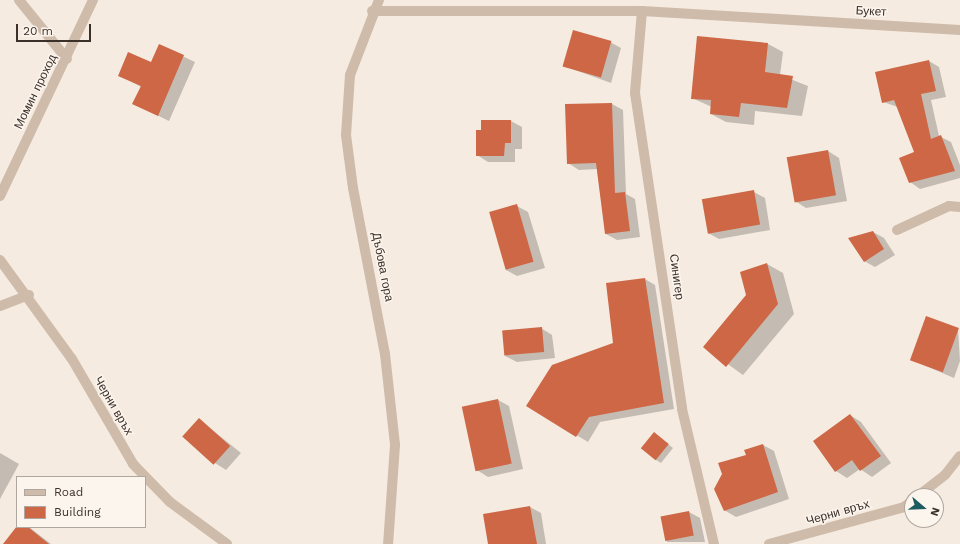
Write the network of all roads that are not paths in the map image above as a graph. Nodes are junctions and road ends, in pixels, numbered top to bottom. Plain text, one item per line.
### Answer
1 (19, 0) edge
2 (93, 0) edge
3 (379, 0) edge
4 (372, 11) junction
5 (642, 12) junction
6 (960, 30) edge
7 (67, 59) junction
8 (0, 196) edge
9 (960, 207) edge
10 (898, 230) dead end
11 (0, 260) edge
12 (29, 295) junction
13 (0, 306) edge
14 (960, 456) edge
15 (145, 476) edge
16 (146, 477) edge
17 (928, 488) edge
18 (904, 506) edge
19 (227, 544) edge
20 (388, 544) edge
21 (714, 544) edge
22 (769, 544) edge

1 - 7 street
2 - 7 street, Момин проход
3 - 4 street, Дъбова гора
4 - 5 street, Букет
4 - 20 street, Дъбова гора
5 - 6 street, Букет
5 - 21 street, Синигер
7 - 8 street, Момин проход
9 - 10 street
11 - 12 street, Черни връх
12 - 13 street
12 - 15 street, Черни връх
14 - 17 street
16 - 19 street, Черни връх
18 - 22 street, Черни връх

